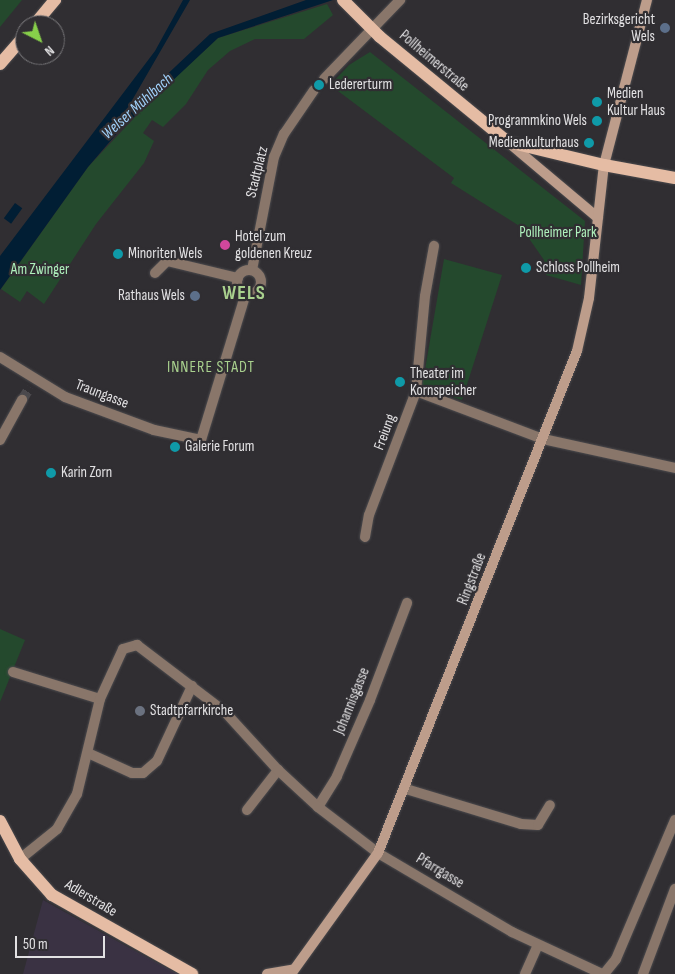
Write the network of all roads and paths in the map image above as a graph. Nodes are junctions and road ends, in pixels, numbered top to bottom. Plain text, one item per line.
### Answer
1 (55, 0) edge
2 (343, 0) edge
3 (400, 0) edge
4 (647, 0) edge
5 (42, 15) edge
6 (372, 30) junction
7 (15, 47) edge
8 (0, 64) edge
9 (324, 79) dead end
10 (314, 90) dead end
11 (508, 142) junction
12 (604, 165) junction
13 (675, 178) edge
14 (598, 218) junction
15 (434, 246) dead end
16 (252, 270) junction
17 (155, 273) dead end
18 (238, 278) junction
19 (246, 293) junction
20 (0, 356) edge
21 (416, 391) junction
22 (22, 400) tunnel mouth
23 (543, 439) junction
24 (0, 440) edge
25 (201, 440) joint
26 (675, 468) edge
27 (365, 537) dead end
28 (407, 603) dead end
29 (13, 672) dead end
30 (192, 686) junction
31 (100, 699) junction
32 (88, 753) junction
33 (278, 770) junction
34 (406, 789) junction
35 (550, 805) dead end
36 (318, 807) junction
37 (247, 810) dead end
38 (675, 820) edge
39 (0, 821) edge
40 (378, 853) junction
41 (20, 859) junction
42 (675, 889) edge
43 (538, 945) junction
44 (293, 971) edge
45 (192, 974) edge
46 (267, 974) edge
47 (525, 974) edge
48 (603, 974) edge
49 (643, 974) edge

1 - 5 main road
2 - 6 main road, Pollheimerstraße
3 - 6 street
4 - 12 main road, Ringstraße
6 - 9 street
6 - 11 main road, Pollheimerstraße
7 - 8 main road
10 - 16 street, Stadtplatz
11 - 12 main road, Pollheimerstraße
11 - 14 main road, Pollheimerstraße
12 - 13 main road, Pollheimerstraße
12 - 14 main road, Ringstraße
14 - 23 main road, Ringstraße
15 - 21 street, Freiung
16 - 18 street
16 - 19 street, Stadtplatz
17 - 18 street
18 - 19 street
19 - 25 street, Stadtplatz
20 - 25 street, Traungasse
21 - 23 street
21 - 27 street, Freiung
22 - 24 street
23 - 26 street
23 - 34 main road, Ringstraße
28 - 36 street, Johannisgasse
29 - 31 street
30 - 31 street, Pfarrgasse
30 - 32 street
30 - 33 street, Pfarrgasse
31 - 32 street
32 - 41 street
33 - 36 street, Pfarrgasse
33 - 37 street
34 - 35 street
34 - 40 main road, Ringstraße
36 - 40 street, Pfarrgasse
38 - 48 street
39 - 41 main road, Adlerstraße
40 - 43 street, Pfarrgasse
40 - 44 main road, Ringstraße
41 - 45 main road, Adlerstraße
42 - 49 street
43 - 47 street
43 - 48 street, Pfarrgasse
44 - 46 main road

